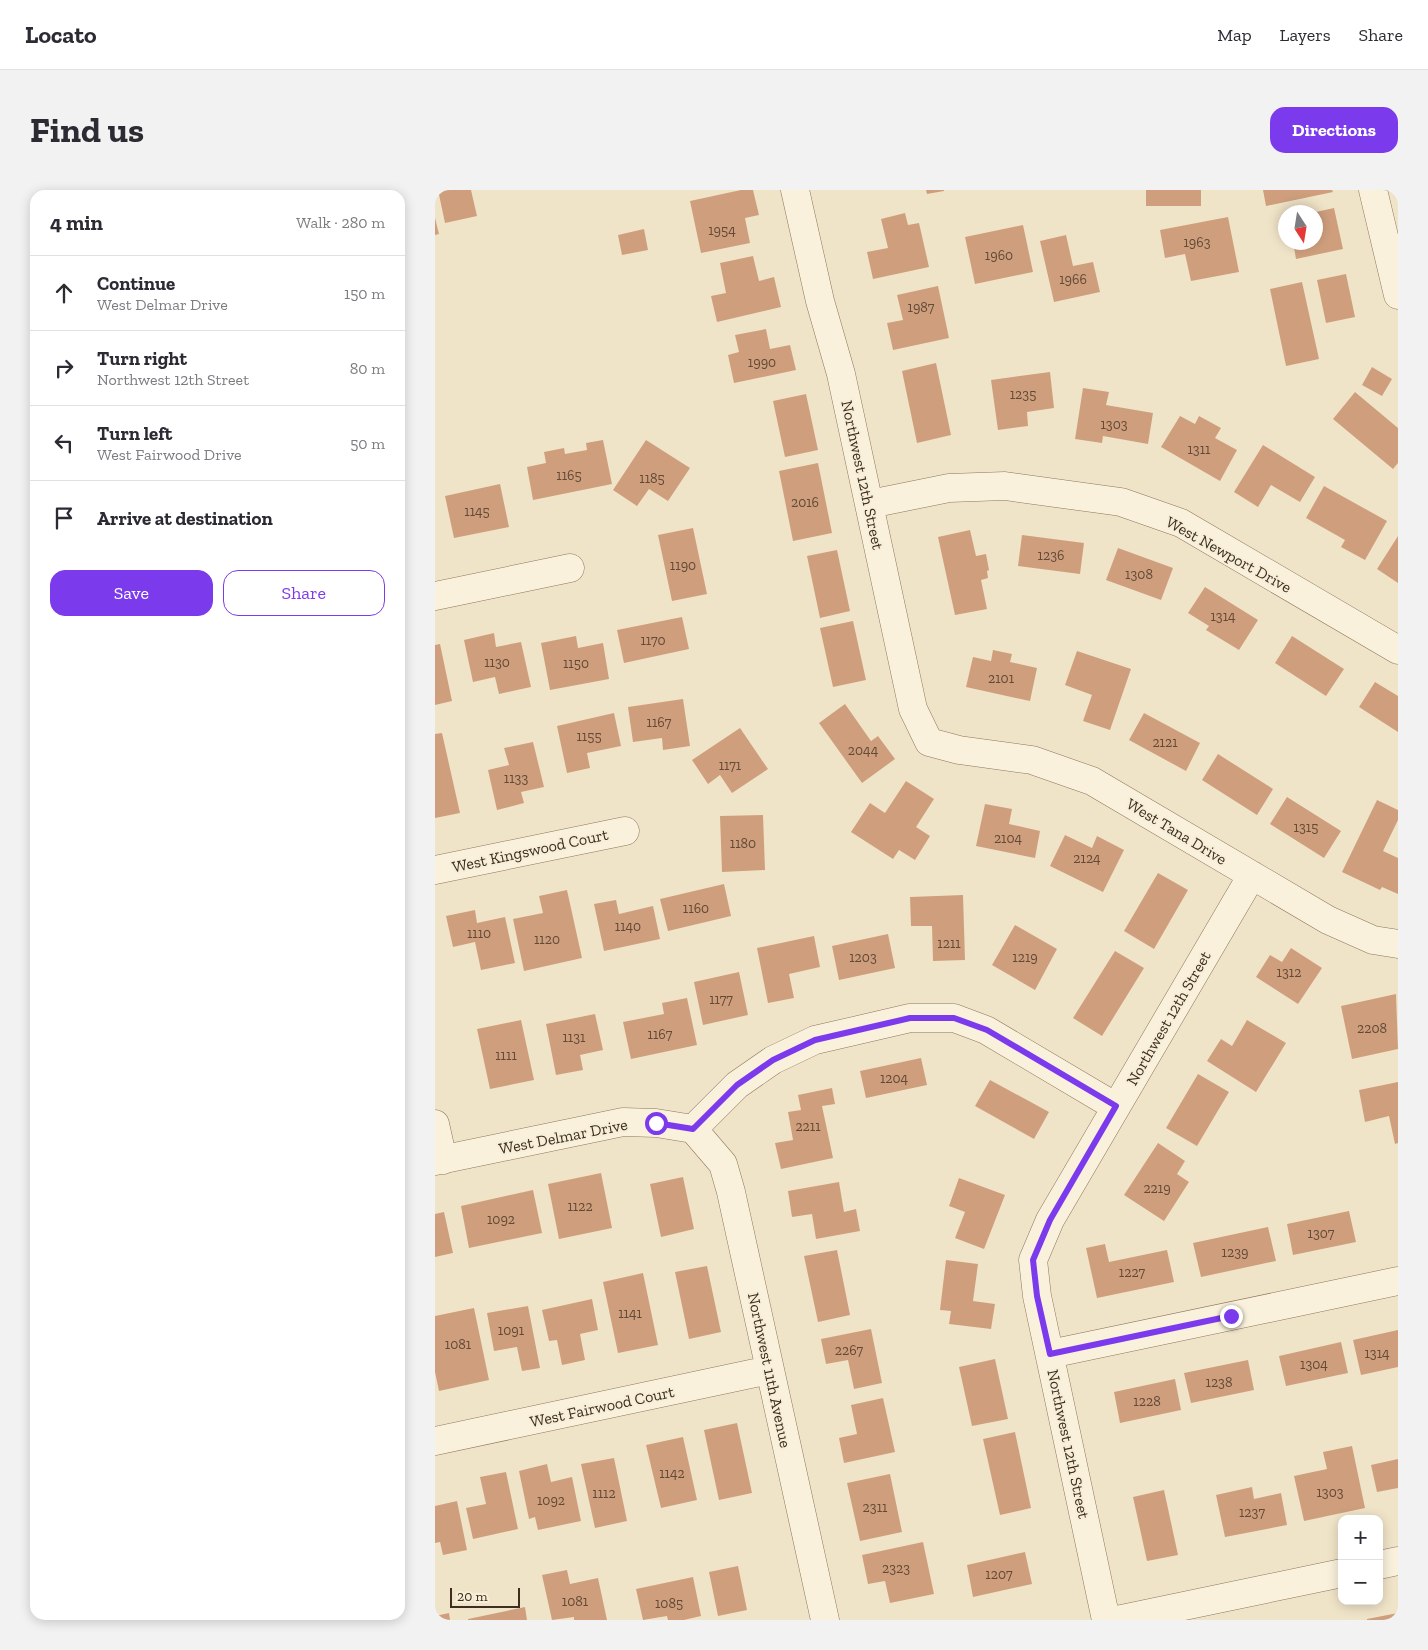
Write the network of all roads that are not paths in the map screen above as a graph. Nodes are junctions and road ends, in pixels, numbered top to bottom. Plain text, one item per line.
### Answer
1 (795, 190) edge
2 (1373, 190) edge
3 (1398, 295) edge
4 (870, 504) junction
5 (570, 568) dead end
6 (435, 596) edge
7 (1398, 650) edge
8 (945, 746) joint
9 (625, 830) dead end
10 (435, 870) edge
11 (1252, 876) junction
12 (1398, 944) edge
13 (1116, 1106) junction
14 (435, 1124) edge
15 (693, 1129) junction
16 (439, 1161) edge
17 (1398, 1281) edge
18 (1050, 1354) junction
19 (769, 1370) junction
20 (435, 1441) edge
21 (1398, 1561) edge
22 (1383, 1564) edge
23 (1338, 1574) edge
24 (825, 1620) edge
25 (1106, 1620) edge
26 (1117, 1620) edge

1 - 4 street, Northwest 12th Street
2 - 3 street
4 - 7 street, West Newport Drive
4 - 8 street, Northwest 12th Street
5 - 6 street
8 - 11 street, West Tana Drive
9 - 10 street, West Kingswood Court
11 - 12 street, West Tana Drive
11 - 13 street, Northwest 12th Street
13 - 15 street
13 - 18 street, Northwest 12th Street
14 - 16 street
15 - 16 street, West Delmar Drive
15 - 19 street, Northwest 11th Avenue
17 - 18 street
18 - 25 street, Northwest 12th Street
19 - 20 street, West Fairwood Court
19 - 24 street, Northwest 11th Avenue
21 - 22 street
23 - 26 street

